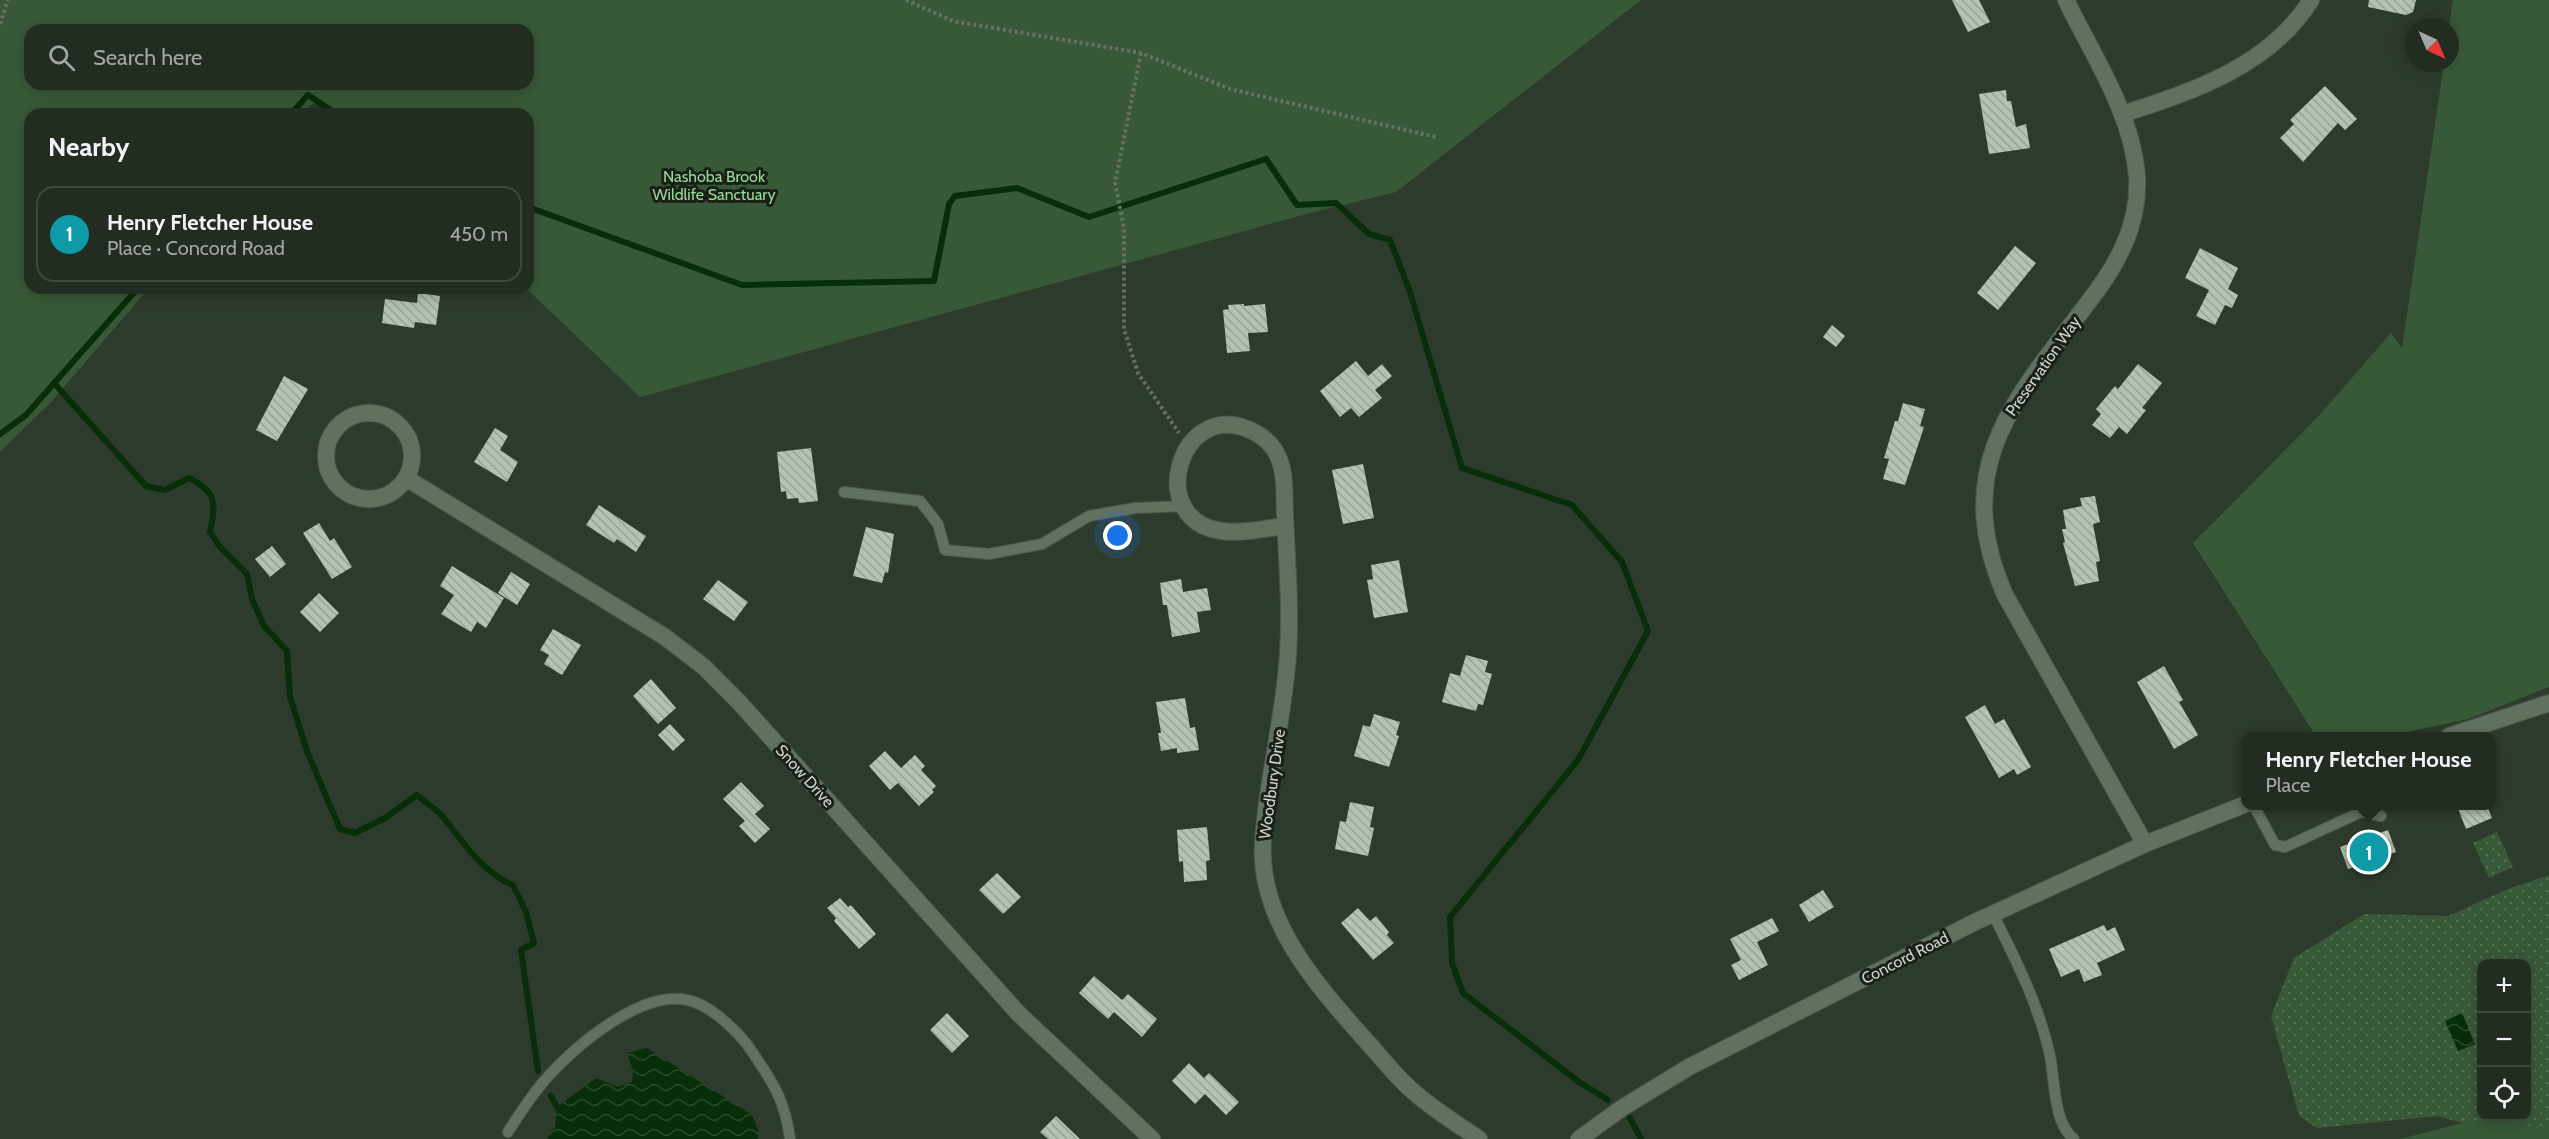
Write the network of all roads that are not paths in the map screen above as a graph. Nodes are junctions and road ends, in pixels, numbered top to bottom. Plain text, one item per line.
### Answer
1 (2066, 0) edge
2 (2311, 0) edge
3 (2122, 114) junction
4 (406, 478) junction
5 (844, 492) dead end
6 (1184, 506) junction
7 (1286, 526) junction
8 (2549, 704) edge
9 (2462, 732) edge
10 (2241, 806) edge
11 (2256, 810) edge
12 (2381, 816) dead end
13 (2145, 844) junction
14 (1993, 914) junction
15 (508, 1132) dead end
16 (790, 1139) edge
17 (1152, 1139) edge
18 (1479, 1139) edge
19 (1579, 1139) edge
20 (2074, 1139) edge

1 - 3 street, Preservation Way
2 - 3 street
3 - 13 street, Preservation Way
4 - 4 street
4 - 17 street, Snow Drive
5 - 6 lane
6 - 7 street
6 - 7 street, Woodbury Drive
7 - 18 street, Woodbury Drive
8 - 9 street
10 - 13 street, Concord Road
11 - 12 lane
13 - 14 street, Concord Road
14 - 19 street, Concord Road
14 - 20 lane
15 - 16 lane

